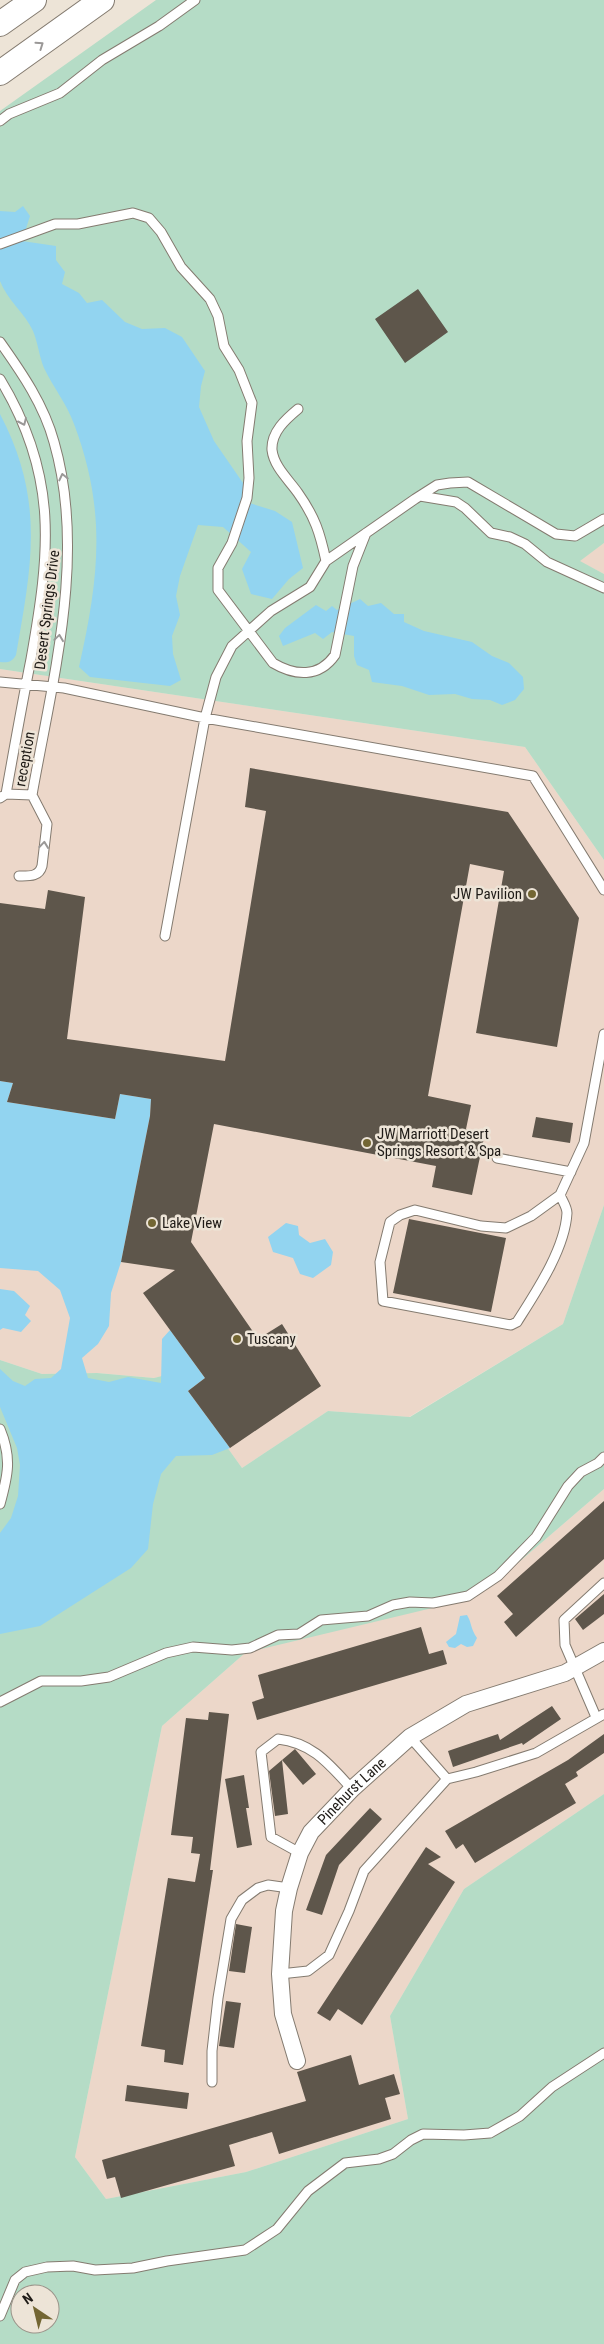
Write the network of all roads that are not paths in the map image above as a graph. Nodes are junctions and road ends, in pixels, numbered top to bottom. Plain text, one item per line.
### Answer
1 (34, 0) edge
2 (102, 0) edge
3 (195, 0) edge
4 (0, 24) edge
5 (0, 73) edge
6 (0, 121) edge
7 (0, 244) edge
8 (0, 342) edge
9 (0, 379) edge
10 (298, 409) dead end
11 (420, 496) junction
12 (604, 519) edge
13 (366, 533) junction
14 (326, 561) junction
15 (604, 588) edge
16 (249, 631) junction
17 (0, 682) edge
18 (26, 683) junction
19 (51, 686) junction
20 (205, 718) junction
21 (32, 795) junction
22 (3, 796) edge
23 (19, 876) dead end
24 (604, 890) edge
25 (165, 936) dead end
26 (604, 1034) edge
27 (497, 1158) dead end
28 (571, 1172) junction
29 (560, 1195) junction
30 (0, 1429) edge
31 (604, 1457) edge
32 (0, 1504) edge
33 (604, 1583) edge
34 (604, 1651) edge
35 (575, 1667) junction
36 (0, 1702) edge
37 (600, 1716) edge
38 (410, 1737) junction
39 (447, 1779) junction
40 (352, 1789) junction
41 (300, 1854) junction
42 (289, 1888) junction
43 (280, 1974) junction
44 (604, 2053) edge
45 (297, 2061) dead end
46 (212, 2082) dead end
47 (0, 2316) edge

1 - 4 main road
5 -> 2 main road
3 - 6 lane
7 - 16 lane
19 -> 8 lane, Desert Springs Drive
9 -> 18 lane, Desert Springs Drive
10 - 14 lane
11 - 12 lane
11 - 13 lane
11 - 15 lane
13 - 14 lane
13 - 16 lane
14 - 16 lane
16 - 20 lane
17 - 18 lane
18 - 19 lane
18 - 22 lane, reception
19 - 20 lane
19 - 21 lane, reception
20 - 24 lane
20 - 25 lane
21 - 22 lane
23 -> 21 lane, reception
26 - 28 lane
27 - 28 lane
28 - 29 lane
29 - 29 lane
30 - 32 lane
31 - 36 lane
33 - 35 lane
34 - 35 street, Pinehurst Lane
35 - 37 lane
35 - 38 street, Pinehurst Lane
37 - 39 lane
38 - 39 lane
38 - 40 street, Pinehurst Lane
39 - 43 lane
40 - 41 street, Pinehurst Lane
40 - 41 lane
41 - 42 street, Pinehurst Lane
42 - 43 street, Pinehurst Lane
42 - 46 lane
43 - 45 street, Pinehurst Lane
44 - 47 lane

